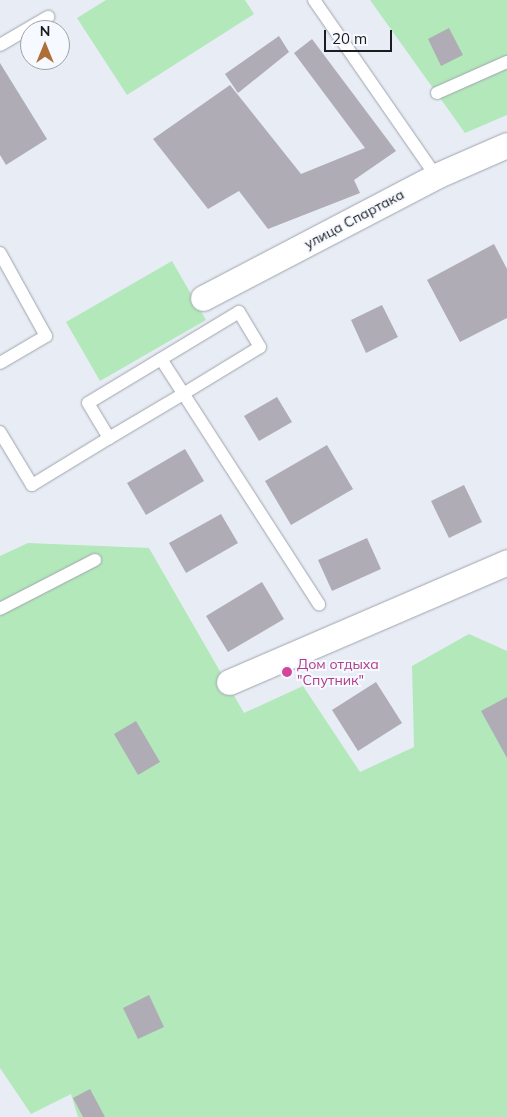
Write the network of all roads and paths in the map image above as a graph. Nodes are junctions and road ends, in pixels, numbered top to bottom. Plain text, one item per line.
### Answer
1 (314, 0) edge
2 (48, 18) dead end
3 (0, 45) edge
4 (507, 62) edge
5 (437, 92) dead end
6 (507, 145) edge
7 (436, 176) junction
8 (0, 253) edge
9 (203, 298) dead end
10 (161, 359) junction
11 (0, 363) edge
12 (183, 394) junction
13 (0, 432) edge
14 (109, 438) junction
15 (95, 560) dead end
16 (507, 562) edge
17 (319, 604) dead end
18 (0, 609) edge
19 (228, 682) dead end

1 - 7 lane
2 - 3 lane
4 - 5 lane
6 - 7 street, улица Спартака
7 - 9 street, улица Спартака
8 - 11 lane
10 - 12 lane
10 - 12 lane
10 - 14 lane
12 - 14 lane
12 - 17 lane
13 - 14 lane
15 - 18 lane
16 - 19 street

